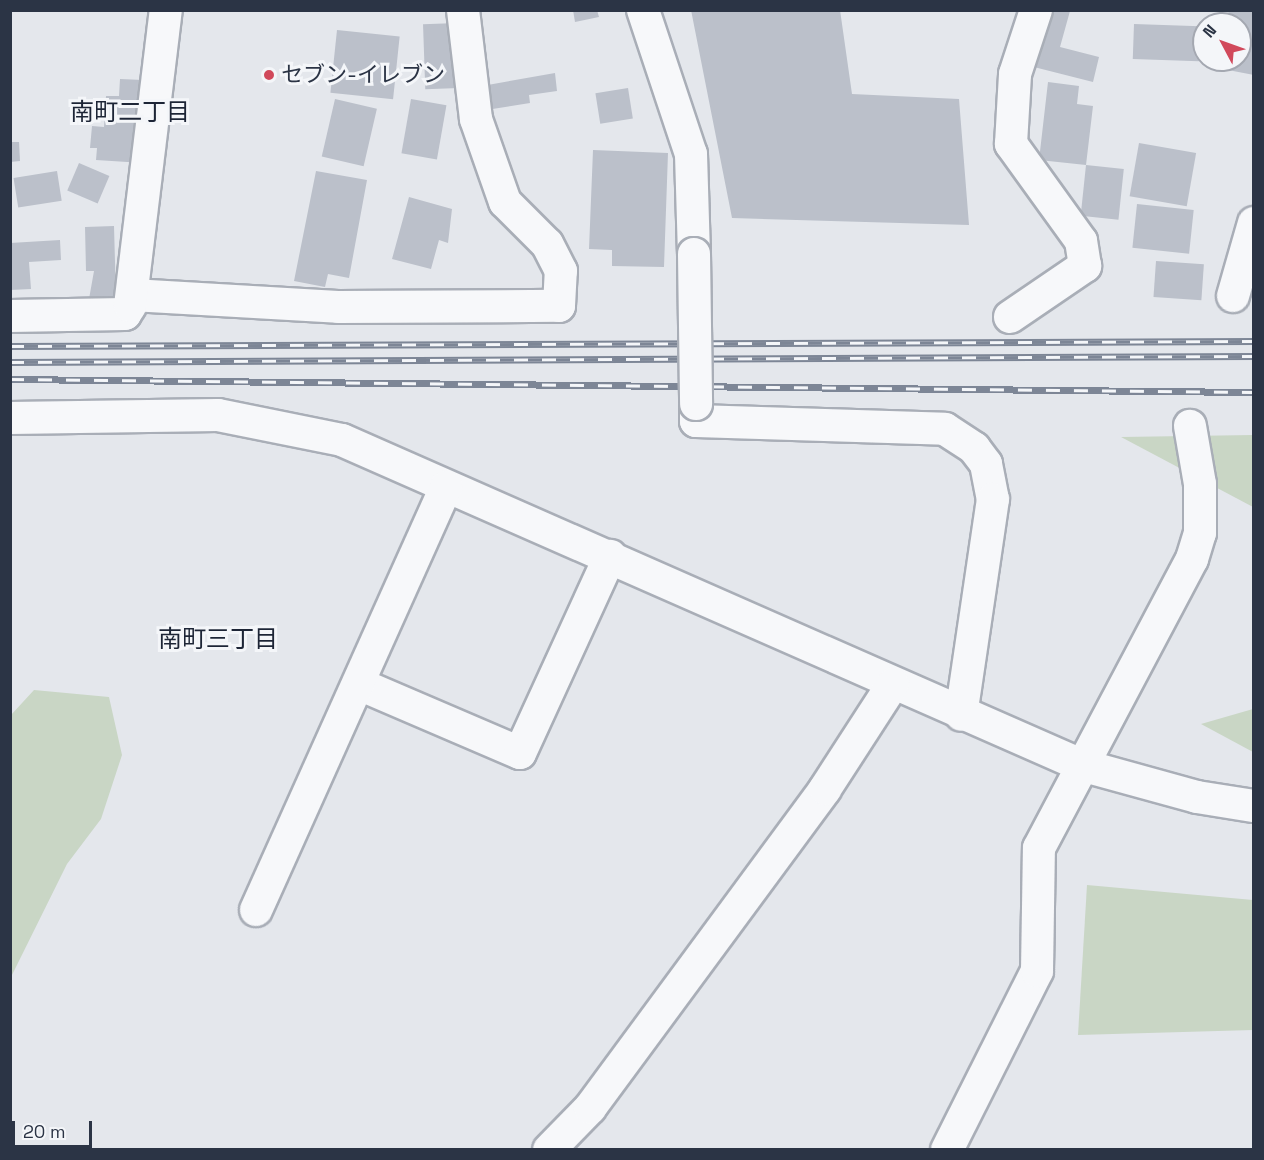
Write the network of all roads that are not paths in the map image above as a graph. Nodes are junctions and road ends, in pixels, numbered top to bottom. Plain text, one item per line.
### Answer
1 (166, 10) edge
2 (462, 10) edge
3 (643, 10) edge
4 (1036, 10) edge
5 (1254, 223) edge
6 (132, 295) junction
7 (1233, 296) dead end
8 (10, 316) edge
9 (1010, 317) dead end
10 (10, 418) edge
11 (1190, 426) dead end
12 (446, 486) junction
13 (610, 556) junction
14 (359, 684) junction
15 (892, 684) junction
16 (961, 715) junction
17 (1081, 765) junction
18 (1254, 806) edge
19 (256, 910) dead end
20 (549, 1149) edge
21 (947, 1149) edge

1 - 6 street
2 - 6 street
3 - 16 street, bridge
4 - 9 street
5 - 7 street
6 - 8 street
10 - 12 street
11 - 17 street
12 - 13 street
12 - 14 street
13 - 14 street
13 - 15 street
14 - 19 street
15 - 16 street
15 - 20 street
16 - 17 street
17 - 18 street
17 - 21 street

